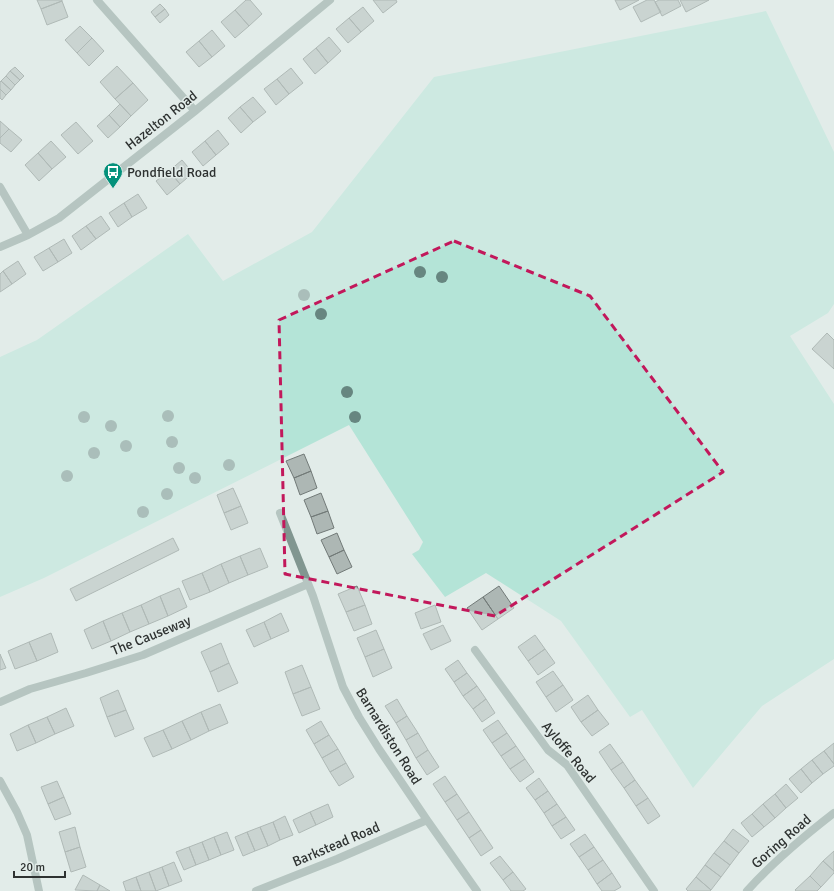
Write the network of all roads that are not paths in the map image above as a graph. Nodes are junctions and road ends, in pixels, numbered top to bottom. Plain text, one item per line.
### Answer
1 (97, 0) edge
2 (330, 0) edge
3 (195, 111) junction
4 (0, 187) edge
5 (28, 235) junction
6 (0, 247) edge
7 (280, 514) dead end
8 (308, 584) junction
9 (475, 650) dead end
10 (0, 702) edge
11 (0, 781) edge
12 (834, 813) edge
13 (426, 820) junction
14 (39, 891) edge
15 (256, 891) edge
16 (477, 891) edge
17 (654, 891) edge
18 (747, 891) edge

1 - 3 street
2 - 3 street, Hazelton Road
3 - 5 street, Hazelton Road
4 - 5 street
5 - 6 street, Hazelton Road
7 - 8 street, Barnardiston Road
8 - 10 street, The Causeway
8 - 13 street, Barnardiston Road
9 - 17 street, Ayloffe Road
11 - 14 street
12 - 18 street, Goring Road
13 - 15 street, Barkstead Road
13 - 16 street, Barnardiston Road

